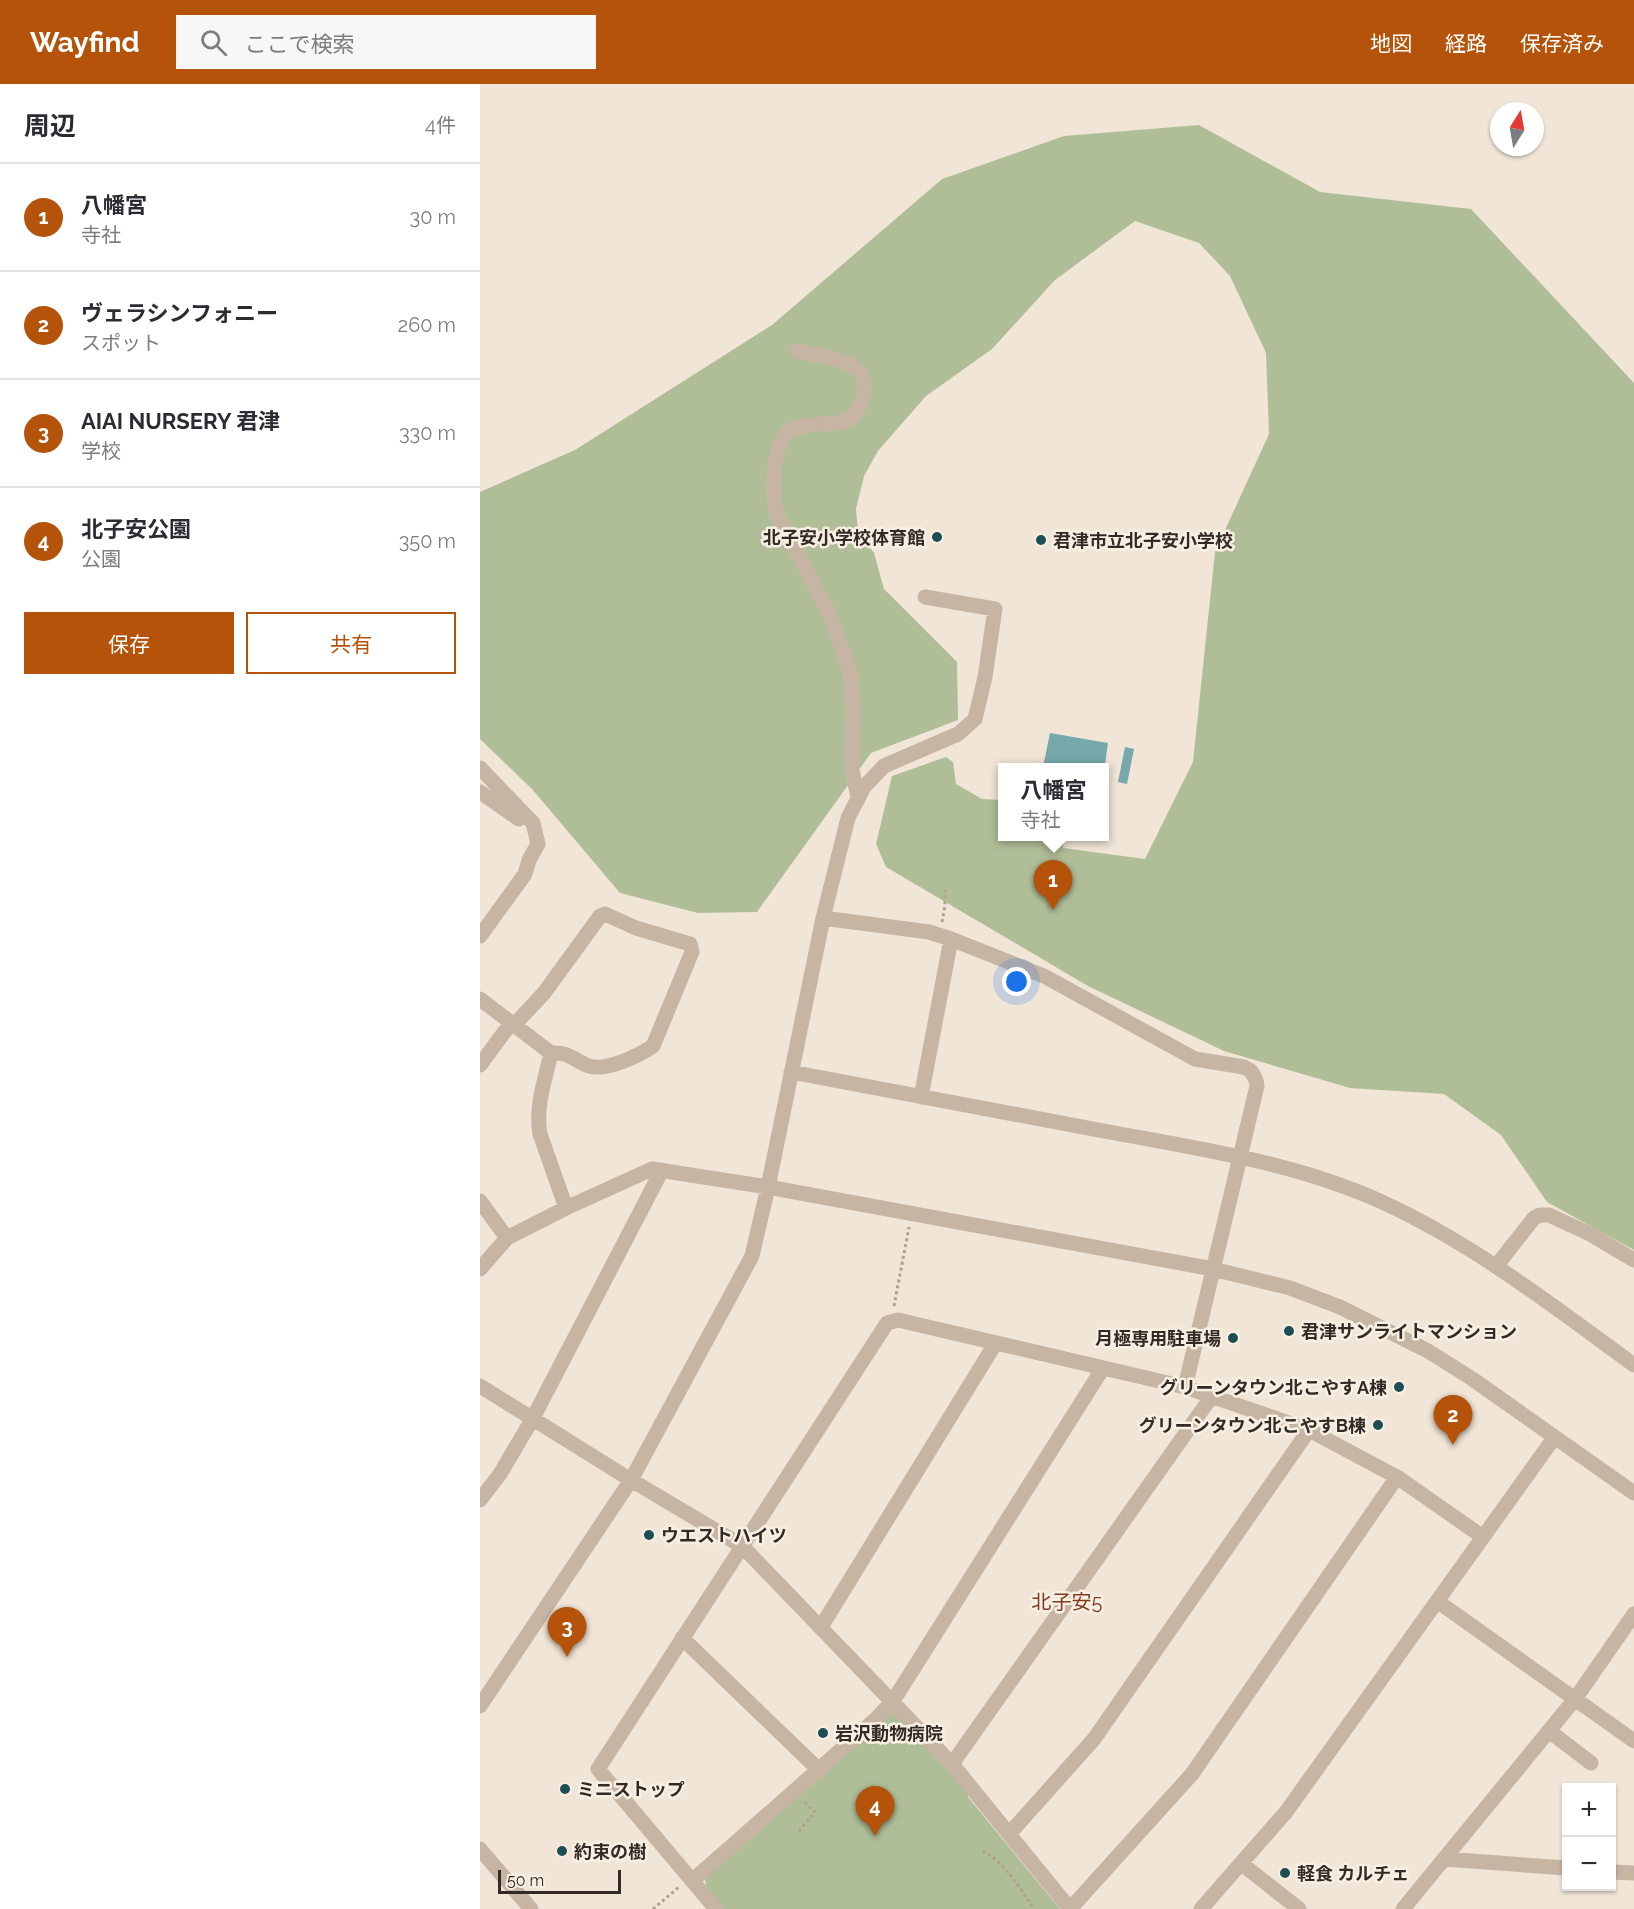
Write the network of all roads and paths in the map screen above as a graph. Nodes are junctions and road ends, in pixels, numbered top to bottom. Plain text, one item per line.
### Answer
1 (797, 351) dead end
2 (925, 597) dead end
3 (480, 768) edge
4 (480, 792) edge
5 (858, 797) junction
6 (533, 830) junction
7 (945, 890) dead end
8 (823, 918) junction
9 (480, 936) edge
10 (945, 937) junction
11 (480, 999) edge
12 (513, 1024) junction
13 (551, 1053) junction
14 (480, 1065) edge
15 (791, 1072) junction
16 (921, 1098) junction
17 (1241, 1157) junction
18 (662, 1170) junction
19 (768, 1187) junction
20 (480, 1201) edge
21 (566, 1208) junction
22 (910, 1224) dead end
23 (507, 1238) junction
24 (1634, 1260) edge
25 (1497, 1265) junction
26 (480, 1269) edge
27 (1213, 1269) junction
28 (892, 1322) junction
29 (995, 1344) junction
30 (1634, 1365) edge
31 (1103, 1368) junction
32 (480, 1386) edge
33 (1185, 1387) junction
34 (1212, 1396) junction
35 (534, 1418) junction
36 (1309, 1430) junction
37 (1554, 1438) junction
38 (1397, 1477) junction
39 (631, 1480) junction
40 (1634, 1493) edge
41 (480, 1500) edge
42 (1484, 1537) junction
43 (742, 1546) junction
44 (1437, 1601) junction
45 (1634, 1614) edge
46 (821, 1627) junction
47 (682, 1638) junction
48 (1575, 1699) junction
49 (893, 1701) junction
50 (480, 1706) edge
51 (1549, 1731) junction
52 (1634, 1741) edge
53 (1591, 1763) dead end
54 (952, 1764) junction
55 (819, 1770) junction
56 (794, 1791) junction
57 (800, 1832) dead end
58 (1009, 1834) junction
59 (480, 1849) edge
60 (983, 1851) dead end
61 (1444, 1859) junction
62 (1242, 1864) junction
63 (1562, 1868) edge
64 (1616, 1872) edge
65 (1634, 1874) edge
66 (691, 1879) junction
67 (1029, 1903) junction
68 (531, 1909) edge
69 (653, 1909) edge
70 (716, 1909) edge
71 (1028, 1909) edge
72 (1034, 1909) edge
73 (1070, 1909) edge
74 (1201, 1909) edge
75 (1299, 1909) edge
76 (1403, 1909) edge

1 - 5 street
2 - 5 street
3 - 6 street
4 - 6 street
5 - 8 street
6 - 9 street
7 - 10 path
8 - 10 street
8 - 15 street
10 - 16 street
10 - 17 street
11 - 12 street
12 - 13 street
12 - 13 street
12 - 14 street
13 - 21 street
15 - 16 street
15 - 19 street
16 - 17 street
17 - 25 street
17 - 27 street
18 - 19 street
18 - 21 street
18 - 35 street
19 - 27 street
19 - 39 street
20 - 23 street
21 - 23 street
22 - 28 path
23 - 26 street
24 - 25 street
25 - 30 street
27 - 33 street
27 - 37 street
28 - 29 street
28 - 43 street
29 - 31 street
29 - 46 street
31 - 33 street
31 - 49 street
32 - 35 street
33 - 34 street
34 - 36 street
34 - 54 street
35 - 39 street
35 - 41 street
36 - 38 street
36 - 58 street
37 - 40 street
37 - 42 street
38 - 42 street
38 - 73 street
39 - 43 street
39 - 50 street
42 - 44 street
43 - 46 street
43 - 47 street
44 - 48 street
44 - 62 street
45 - 48 street
46 - 49 street
47 - 55 street
47 - 66 street
48 - 51 street
48 - 52 street
49 - 54 street
49 - 55 street
51 - 53 street
51 - 61 street
54 - 58 street
55 - 56 street
56 - 57 path
56 - 66 street
58 - 73 street
59 - 68 street
60 - 67 path
61 - 63 street
61 - 76 street
62 - 74 street
62 - 75 street
64 - 65 street
66 - 69 path
66 - 70 street
67 - 71 path
67 - 72 path

